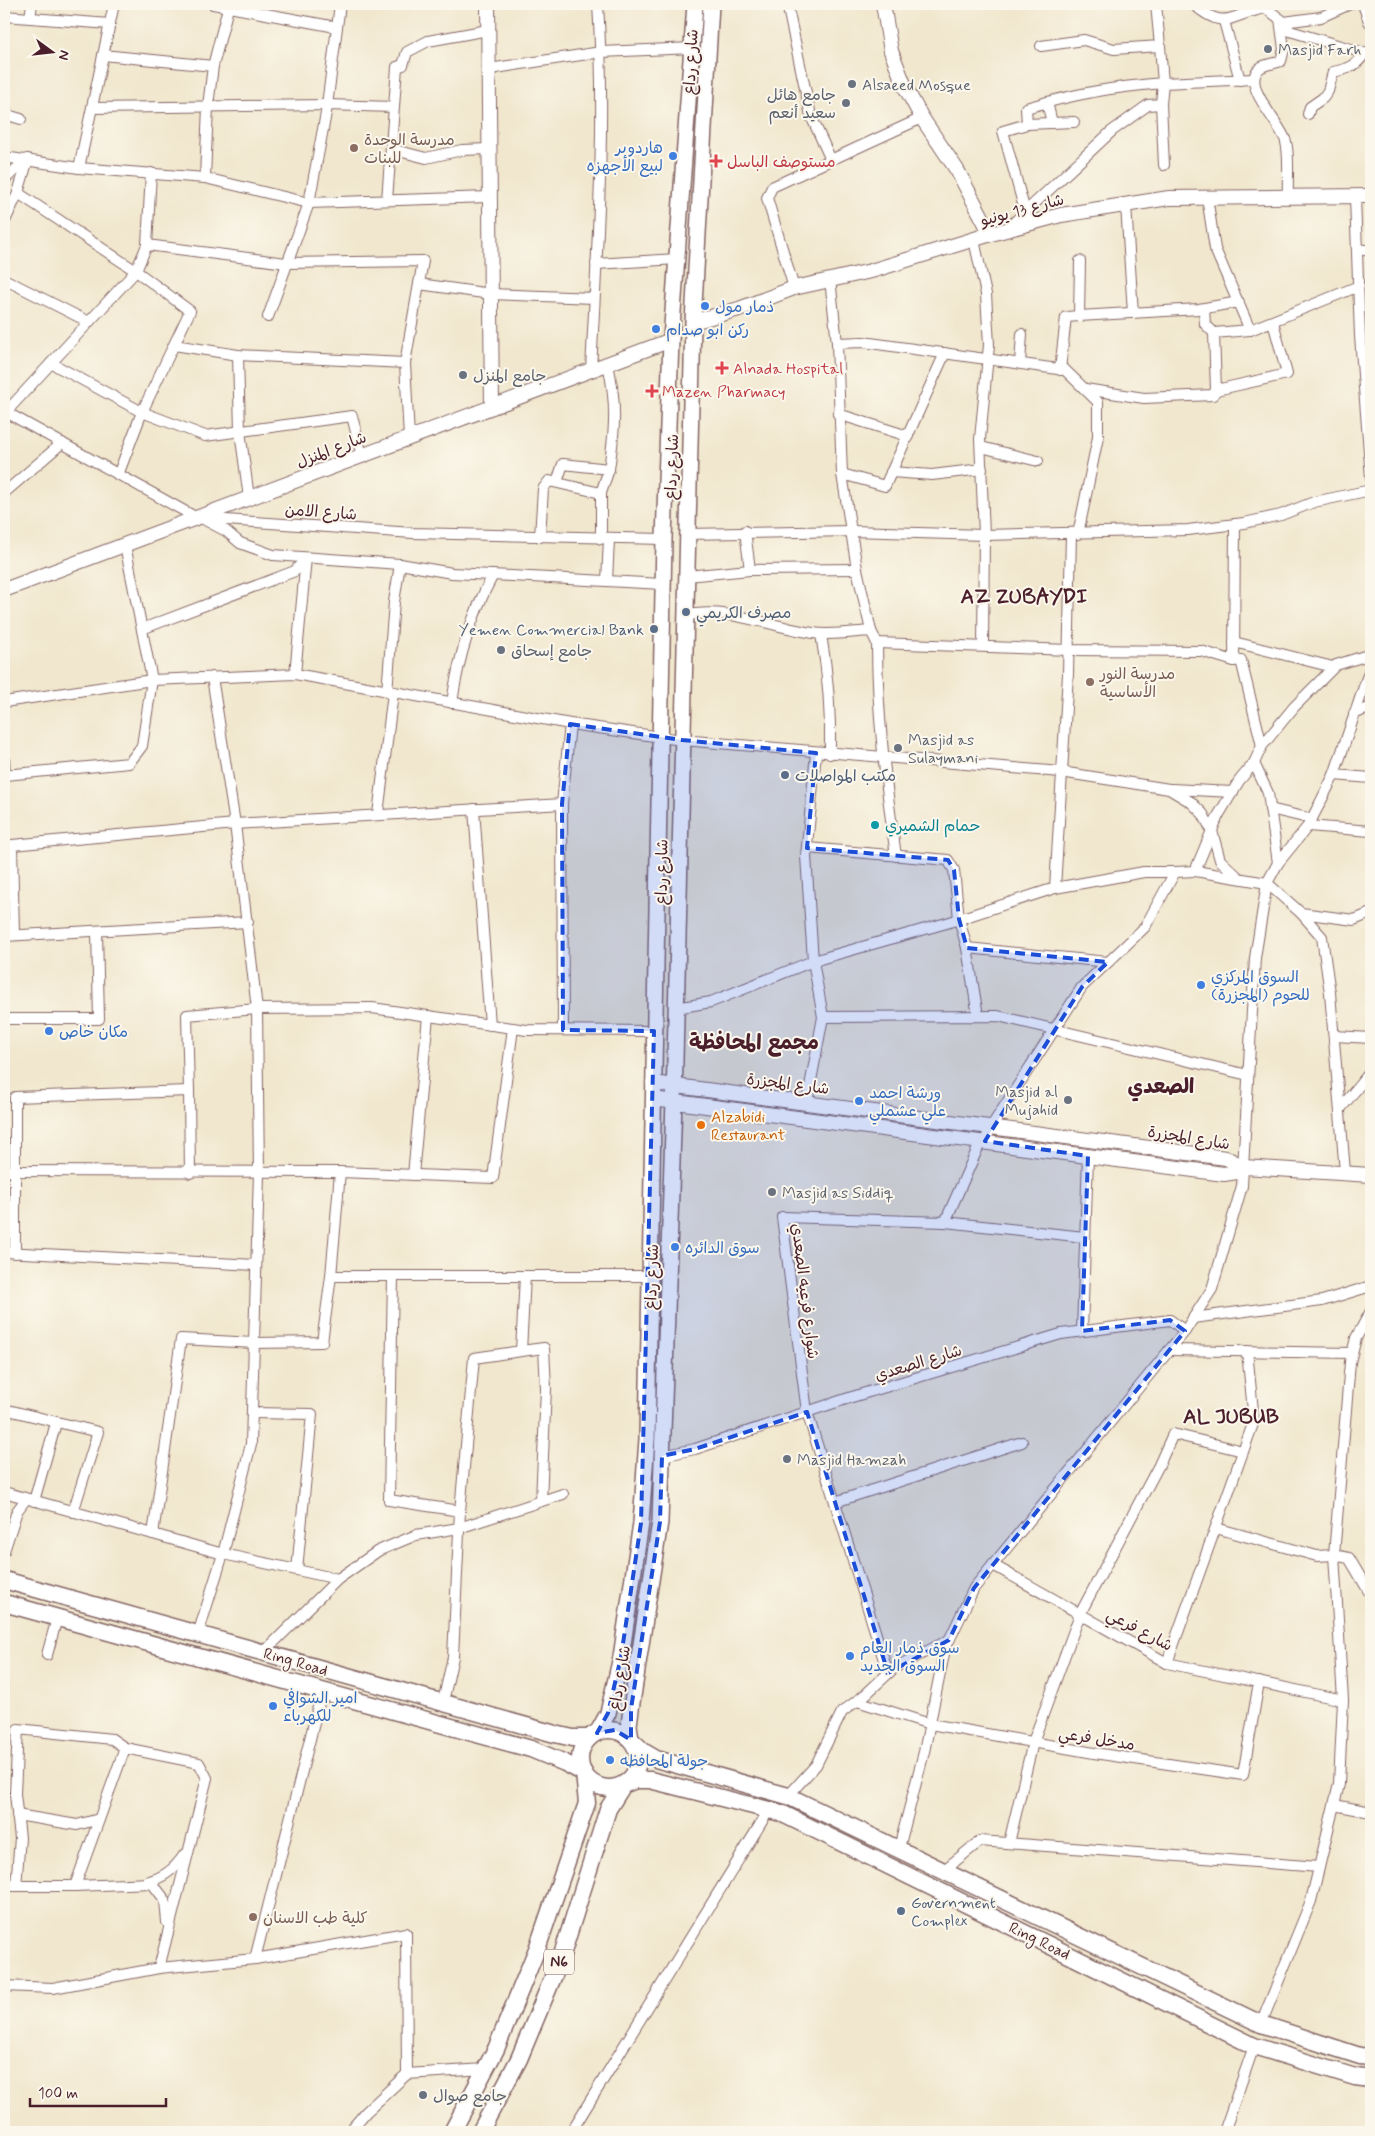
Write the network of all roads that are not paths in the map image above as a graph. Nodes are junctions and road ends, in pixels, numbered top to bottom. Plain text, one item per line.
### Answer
1 (32, 4) edge
2 (114, 4) edge
3 (213, 4) edge
4 (340, 4) edge
5 (488, 4) edge
6 (598, 4) edge
7 (694, 4) edge
8 (711, 4) edge
9 (787, 4) edge
10 (883, 4) edge
11 (1156, 4) edge
12 (1193, 4) edge
13 (1254, 4) edge
14 (1350, 4) edge
15 (1365, 4) edge
16 (229, 5) edge
17 (1266, 8) junction
18 (4, 16) edge
19 (30, 18) junction
20 (1224, 21) junction
21 (1282, 21) junction
22 (1371, 21) edge
23 (110, 24) junction
24 (336, 26) junction
25 (488, 30) junction
26 (1041, 46) dead end
27 (1160, 46) junction
28 (693, 48) junction
29 (601, 52) junction
30 (103, 55) junction
31 (1368, 55) edge
32 (213, 66) junction
33 (489, 69) junction
34 (1254, 79) junction
35 (1240, 80) junction
36 (1163, 83) junction
37 (1047, 102) junction
38 (1161, 104) junction
39 (327, 105) junction
40 (208, 106) junction
41 (394, 107) junction
42 (92, 108) junction
43 (4, 114) edge
44 (1308, 114) dead end
45 (922, 118) junction
46 (21, 119) dead end
47 (1074, 122) dead end
48 (1052, 123) junction
49 (1027, 124) junction
50 (391, 149) junction
51 (489, 149) junction
52 (4, 157) edge
53 (28, 158) junction
54 (831, 160) junction
55 (1164, 164) dead end
56 (79, 168) junction
57 (151, 173) junction
58 (205, 178) junction
59 (4, 180) edge
60 (18, 193) junction
61 (1207, 196) junction
62 (1288, 196) junction
63 (1371, 196) edge
64 (489, 197) junction
65 (1356, 197) junction
66 (387, 200) junction
67 (309, 203) junction
68 (1126, 205) junction
69 (1027, 217) junction
70 (4, 223) edge
71 (990, 234) junction
72 (974, 240) junction
73 (147, 245) junction
74 (1358, 249) junction
75 (1371, 251) edge
76 (677, 259) junction
77 (1080, 261) dead end
78 (286, 263) junction
79 (596, 264) junction
80 (136, 271) junction
81 (4, 279) edge
82 (830, 279) junction
83 (419, 284) junction
84 (1359, 286) junction
85 (794, 288) junction
86 (490, 294) junction
87 (594, 298) junction
88 (1238, 302) junction
89 (1204, 309) junction
90 (1133, 313) junction
91 (268, 316) dead end
92 (1079, 316) junction
93 (89, 322) junction
94 (693, 322) junction
95 (1273, 322) junction
96 (1250, 330) junction
97 (1214, 333) junction
98 (1022, 334) dead end
99 (672, 340) junction
100 (837, 343) junction
101 (174, 345) junction
102 (945, 353) junction
103 (238, 355) junction
104 (987, 358) junction
105 (51, 363) junction
106 (405, 363) junction
107 (1020, 363) junction
108 (608, 364) junction
109 (591, 370) junction
110 (1060, 370) junction
111 (1084, 389) junction
112 (1216, 390) junction
113 (1368, 401) edge
114 (492, 407) junction
115 (5, 411) edge
116 (142, 412) junction
117 (838, 414) junction
118 (240, 431) junction
119 (908, 436) junction
120 (409, 438) junction
121 (62, 443) junction
122 (980, 447) junction
123 (362, 456) junction
124 (1038, 460) dead end
125 (609, 469) junction
126 (982, 469) junction
127 (891, 472) junction
128 (842, 474) junction
129 (118, 475) junction
130 (1371, 478) edge
131 (557, 482) junction
132 (1371, 490) edge
133 (4, 492) edge
134 (601, 493) junction
135 (249, 498) junction
136 (199, 518) junction
137 (1235, 524) junction
138 (852, 531) junction
139 (745, 532) junction
140 (687, 534) junction
141 (1074, 534) junction
142 (984, 535) junction
143 (540, 537) junction
144 (605, 539) junction
145 (664, 539) junction
146 (125, 544) junction
147 (306, 558) junction
148 (400, 564) junction
149 (857, 569) junction
150 (750, 570) junction
151 (493, 575) junction
152 (686, 576) junction
153 (607, 581) junction
154 (663, 584) junction
155 (4, 590) edge
156 (685, 616) junction
157 (142, 629) junction
158 (871, 631) junction
159 (821, 634) junction
160 (1234, 642) junction
161 (878, 643) junction
162 (983, 646) junction
163 (1068, 650) junction
164 (1371, 654) edge
165 (1352, 660) junction
166 (1234, 661) junction
167 (1371, 666) edge
168 (1333, 667) junction
169 (296, 674) junction
170 (212, 678) junction
171 (152, 680) junction
172 (1364, 686) junction
173 (390, 692) junction
174 (4, 702) edge
175 (452, 703) junction
176 (1370, 709) edge
177 (1354, 714) junction
178 (570, 724) junction
179 (660, 737) junction
180 (682, 740) junction
181 (1262, 746) junction
182 (816, 753) junction
183 (830, 754) junction
184 (4, 756) edge
185 (882, 758) junction
186 (1254, 763) junction
187 (1062, 772) junction
188 (1334, 775) junction
189 (1371, 778) edge
190 (1170, 789) junction
191 (1232, 792) junction
192 (562, 804) junction
193 (474, 809) junction
194 (1270, 809) junction
195 (378, 814) junction
196 (1310, 822) junction
197 (235, 824) junction
198 (1212, 831) junction
199 (1371, 831) edge
200 (807, 848) junction
201 (896, 856) junction
202 (1278, 863) junction
203 (1194, 871) junction
204 (1175, 872) junction
205 (1239, 878) junction
206 (1267, 883) junction
207 (1055, 888) junction
208 (1300, 913) junction
209 (1371, 913) edge
210 (959, 919) junction
211 (248, 922) junction
212 (97, 931) junction
213 (9, 935) edge
214 (967, 948) junction
215 (813, 961) junction
216 (1108, 962) junction
217 (676, 1008) junction
218 (257, 1009) junction
219 (428, 1016) junction
220 (978, 1016) junction
221 (822, 1017) junction
222 (4, 1019) edge
223 (490, 1025) junction
224 (513, 1028) junction
225 (563, 1030) junction
226 (1054, 1030) junction
227 (654, 1031) junction
228 (1334, 1036) junction
229 (1371, 1038) edge
230 (1371, 1071) edge
231 (1248, 1075) junction
232 (654, 1083) junction
233 (674, 1086) junction
234 (189, 1091) junction
235 (653, 1099) junction
236 (674, 1101) junction
237 (807, 1102) junction
238 (1341, 1108) junction
239 (991, 1127) junction
240 (983, 1141) junction
241 (1088, 1156) junction
242 (1244, 1167) junction
243 (9, 1171) edge
244 (340, 1172) junction
245 (1345, 1172) junction
246 (190, 1173) junction
247 (259, 1173) junction
248 (413, 1175) junction
249 (1371, 1175) edge
250 (945, 1222) junction
251 (1086, 1238) junction
252 (4, 1252) edge
253 (15, 1253) junction
254 (256, 1265) junction
255 (331, 1276) junction
256 (393, 1276) junction
257 (525, 1276) junction
258 (650, 1276) junction
259 (1371, 1286) edge
260 (1371, 1311) edge
261 (1193, 1318) junction
262 (1185, 1330) junction
263 (1082, 1331) junction
264 (254, 1343) junction
265 (521, 1350) junction
266 (1169, 1350) junction
267 (1247, 1351) junction
268 (1352, 1353) junction
269 (4, 1409) edge
270 (807, 1412) junction
271 (252, 1413) junction
272 (56, 1423) junction
273 (1022, 1442) dead end
274 (1243, 1451) junction
275 (662, 1456) junction
276 (4, 1492) edge
277 (563, 1494) dead end
278 (30, 1500) junction
279 (540, 1501) junction
280 (835, 1502) junction
281 (460, 1511) junction
282 (73, 1512) junction
283 (459, 1528) junction
284 (1216, 1528) junction
285 (153, 1534) junction
286 (4, 1551) edge
287 (223, 1554) junction
288 (1334, 1554) junction
289 (993, 1565) junction
290 (297, 1570) junction
291 (338, 1579) junction
292 (4, 1580) edge
293 (57, 1595) junction
294 (1371, 1595) edge
295 (4, 1603) edge
296 (1080, 1614) junction
297 (54, 1617) junction
298 (198, 1634) junction
299 (949, 1640) junction
300 (264, 1652) junction
301 (47, 1655) dead end
302 (1167, 1663) junction
303 (888, 1673) junction
304 (1259, 1682) junction
305 (322, 1692) junction
306 (1343, 1700) junction
307 (857, 1701) junction
308 (443, 1702) junction
309 (930, 1724) junction
310 (593, 1735) junction
311 (631, 1740) junction
312 (1033, 1742) junction
313 (124, 1748) junction
314 (584, 1774) junction
315 (623, 1785) junction
316 (788, 1796) junction
317 (1334, 1805) junction
318 (770, 1810) junction
319 (1371, 1812) edge
320 (17, 1816) junction
321 (99, 1819) junction
322 (850, 1825) junction
323 (842, 1841) junction
324 (1009, 1843) junction
325 (189, 1848) junction
326 (899, 1848) junction
327 (1319, 1867) junction
328 (944, 1871) junction
329 (142, 1883) junction
330 (4, 1886) edge
331 (16, 1886) junction
332 (75, 1886) junction
333 (556, 1894) junction
334 (580, 1899) junction
335 (168, 1932) junction
336 (255, 1959) junction
337 (159, 1968) junction
338 (4, 1986) edge
339 (1261, 2024) junction
340 (1254, 2046) junction
341 (1371, 2057) edge
342 (485, 2069) junction
343 (407, 2074) junction
344 (1371, 2079) edge
345 (349, 2132) edge
346 (452, 2132) edge
347 (480, 2132) edge
348 (571, 2132) edge
349 (1224, 2132) edge

1 - 19 street
2 - 23 street
3 - 16 street
4 - 24 street
5 - 25 street
6 - 29 street
7 - 28 main road, شارع رداع
8 - 94 main road, شارع رداع
9 - 54 street
10 - 45 street
11 - 27 street
12 - 20 street
13 - 17 street
14 - 21 street
15 - 22 street
16 - 24 street
16 - 32 street
17 - 20 street
17 - 21 street
18 - 19 street
19 - 23 street
20 - 35 street
21 - 31 street
21 - 34 street
23 - 30 street
24 - 39 street
25 - 33 street
25 - 41 street
26 - 27 street
27 - 36 street
28 - 29 street
28 - 76 main road, شارع رداع
29 - 33 street
29 - 79 street
30 - 32 street
30 - 42 street
31 - 44 street
32 - 40 street
33 - 51 street
34 - 35 street
34 - 62 street
35 - 36 street
36 - 37 street
36 - 38 street
37 - 48 street
37 - 49 street
38 - 55 street
38 - 69 street
39 - 40 street
39 - 41 street
39 - 67 street
40 - 42 street
40 - 58 street
41 - 50 street
42 - 56 street
43 - 46 street
45 - 54 street
45 - 71 street
47 - 48 street
48 - 49 street
49 - 69 street
50 - 51 street
50 - 66 street
51 - 64 street
52 - 53 street
53 - 56 street
53 - 59 street
53 - 60 street
54 - 85 street
56 - 57 street
57 - 58 street
57 - 73 street
58 - 67 street
60 - 70 street
60 - 80 street
61 - 62 street, شارع 13 يونيو
61 - 68 street, شارع 13 يونيو
61 - 88 street
62 - 65 street, شارع 13 يونيو
63 - 65 street, شارع 13 يونيو
64 - 66 street
64 - 86 street
65 - 74 street
66 - 67 street
67 - 78 street
68 - 69 street, شارع 13 يونيو
68 - 90 street
69 - 71 street, شارع 13 يونيو
71 - 72 street, شارع 13 يونيو
72 - 82 street, شارع 13 يونيو
72 - 104 street
73 - 78 street
73 - 80 street
74 - 75 street
74 - 84 street
76 - 79 street
76 - 99 main road, شارع رداع
77 - 92 street
78 - 83 street
78 - 91 street
79 - 87 street
80 - 93 street
80 - 101 street
81 - 93 street
82 - 85 street, شارع 13 يونيو
82 - 100 street
83 - 86 street
83 - 106 street
84 - 95 street
84 - 113 street
85 - 94 street, شارع 13 يونيو
86 - 87 street
86 - 114 street
87 - 109 street
88 - 89 street
88 - 96 street
89 - 90 street
89 - 97 street
90 - 92 street
92 - 110 street
93 - 105 street
94 - 140 main road, شارع رداع
95 - 96 street
95 - 112 street
96 - 97 street
97 - 112 street
98 - 107 street
99 - 108 street, شارع المنزل
99 - 145 main road, شارع رداع
100 - 102 street
100 - 117 street
101 - 103 street
101 - 116 street
102 - 104 street
102 - 119 street
103 - 106 street
103 - 118 street
104 - 107 street
104 - 122 street
105 - 115 street
105 - 116 street
106 - 120 street
107 - 110 street
108 - 109 street, شارع المنزل
108 - 125 street
109 - 114 street, شارع المنزل
110 - 111 street
111 - 112 street
111 - 141 street
113 - 130 street
114 - 120 street, شارع المنزل
115 - 121 street, شارع الامن
116 - 118 street
116 - 129 street
117 - 119 street
117 - 128 street
118 - 123 street
118 - 135 street
119 - 127 street
120 - 123 street, شارع المنزل
121 - 129 street, شارع الامن
121 - 133 street
122 - 124 street
122 - 126 street
123 - 135 street, شارع المنزل
125 - 131 street
125 - 134 street
126 - 127 street
126 - 142 street
127 - 128 street
128 - 138 street
129 - 136 street, شارع الامن
131 - 134 street
131 - 143 street
132 - 137 street
134 - 144 street
135 - 136 street, شارع المنزل
136 - 143 street, شارع الامن
136 - 146 street, شارع المنزل
136 - 147 street
137 - 141 street
137 - 160 street
138 - 139 street
138 - 142 street
138 - 149 street
139 - 140 street
139 - 150 street
140 - 152 main road, شارع رداع
141 - 142 street
141 - 163 street
142 - 162 street
143 - 144 street, شارع الامن
144 - 145 street, شارع الامن
144 - 153 street
145 - 154 main road, شارع رداع
146 - 155 street, شارع المنزل
146 - 157 street
147 - 148 street
147 - 157 street
147 - 169 street
148 - 151 street
148 - 173 street
149 - 150 street
149 - 158 street
150 - 152 street
151 - 153 street
151 - 175 street
152 - 156 main road, شارع رداع
153 - 154 street
154 - 179 main road, شارع رداع
156 - 159 street
156 - 180 main road, شارع رداع
157 - 171 street
158 - 159 street
158 - 161 street
159 - 183 street
160 - 166 street
160 - 168 street
161 - 162 street
161 - 185 street
162 - 163 street
163 - 166 street
163 - 187 street
164 - 165 street
165 - 168 street
165 - 172 street
166 - 181 street
167 - 172 street
168 - 181 street
169 - 170 street
169 - 173 street
170 - 171 street
170 - 197 street
171 - 174 street
171 - 184 street
172 - 177 street
173 - 175 street
173 - 195 street
175 - 178 street
176 - 177 street
177 - 188 street
178 - 179 street
178 - 192 street
179 - 180 street
179 - 227 main road, شارع رداع
180 - 182 street
180 - 217 main road, شارع رداع
181 - 186 street
182 - 183 street
182 - 200 street
183 - 185 street
185 - 187 street
185 - 201 street
186 - 191 street
186 - 194 street
187 - 190 street
187 - 207 street
188 - 189 street
188 - 196 street
190 - 191 street
190 - 198 street
191 - 198 street
192 - 193 street
192 - 225 street
193 - 195 street
193 - 223 street
194 - 196 street
194 - 202 street
195 - 197 street
196 - 199 street
196 - 202 street
197 - 211 street
197 - 213 street
198 - 203 street
198 - 205 street
200 - 201 street
200 - 215 street
201 - 210 street
202 - 206 street
203 - 204 street
203 - 205 street
204 - 207 street
204 - 216 street
205 - 206 street
206 - 208 street
206 - 231 street
207 - 210 street
208 - 209 street
208 - 228 street
210 - 214 street
210 - 215 street
211 - 212 street
211 - 218 street
212 - 213 street
212 - 222 street
214 - 216 street
214 - 220 street
215 - 217 street
215 - 221 street
216 - 226 street
217 - 233 main road, شارع رداع
218 - 219 street
218 - 234 street
218 - 247 street
219 - 223 street
219 - 248 street
220 - 221 street
220 - 226 street
221 - 237 street
223 - 224 street
224 - 225 street
224 - 248 street
225 - 227 street
226 - 231 street
226 - 239 street
227 - 232 main road, شارع رداع
228 - 229 street
228 - 238 street
230 - 238 street
231 - 242 street
232 - 233 street, شارع المجزرة
232 - 235 main road, شارع رداع
233 - 236 main road, شارع رداع
233 - 237 street, شارع المجزرة
234 - 243 street
234 - 246 street
235 - 236 street, شارع المجزرة
235 - 258 main road, شارع رداع
236 - 240 street, شارع المجزرة
236 - 275 main road, شارع رداع
237 - 239 street, شارع المجزرة
238 - 245 street
239 - 240 street
239 - 242 street, شارع المجزرة
240 - 241 street, شارع المجزرة
240 - 250 street
241 - 242 street, شارع المجزرة
241 - 251 street
242 - 245 street
242 - 261 street
243 - 246 street
243 - 253 street
244 - 247 street
244 - 248 street
244 - 255 street
245 - 249 street
246 - 247 street
247 - 254 street
250 - 251 street, شوارع فرعيه الصعدي
250 - 270 street, شوارع فرعيه الصعدي
251 - 263 street
252 - 253 street
253 - 254 street
254 - 264 street
255 - 256 street
255 - 264 street
256 - 257 street
256 - 281 street
257 - 258 street
257 - 265 street
258 - 310 main road, شارع رداع
259 - 261 street
260 - 268 street
261 - 262 street
262 - 263 street, شارع الصعدي
262 - 266 street
263 - 270 street, شارع الصعدي
264 - 271 street
264 - 285 street
265 - 279 street
265 - 281 street
266 - 267 street
266 - 289 street
267 - 268 street
267 - 274 street
268 - 288 street
269 - 272 street
270 - 275 street, شارع الصعدي
270 - 280 street
271 - 287 street
271 - 290 street
272 - 278 street
272 - 282 street
273 - 280 street
274 - 284 street
274 - 296 street
275 - 311 main road, شارع رداع
276 - 278 street
277 - 279 street
278 - 282 street
278 - 286 street
279 - 283 street
280 - 303 street
281 - 283 street
282 - 285 street
283 - 291 street
283 - 308 street
284 - 288 street
284 - 302 street
285 - 287 street
287 - 290 street
287 - 298 street
288 - 294 street
288 - 306 street
289 - 296 street, شارع فرعي
289 - 299 street
290 - 291 street
291 - 300 street
292 - 293 main road, Ring Road
293 - 297 main road
293 - 298 main road, Ring Road
295 - 297 main road, Ring Road
296 - 302 street, شارع فرعي
296 - 312 street
297 - 301 street
297 - 305 main road, Ring Road
298 - 300 main road, Ring Road
299 - 303 street
299 - 309 street
300 - 308 main road, Ring Road
302 - 304 street, شارع فرعي
303 - 307 street
304 - 306 street, شارع فرعي
304 - 312 street, مدخل فرعي
305 - 314 main road, Ring Road
305 - 336 street
306 - 317 street
307 - 309 street, مدخل فرعي
307 - 316 street
308 - 310 main road, Ring Road
309 - 312 street, مدخل فرعي
309 - 326 street
310 - 311 main road
310 - 314 main road
311 - 315 main road
311 - 316 main road, Ring Road
312 - 324 street
313 - 320 street
313 - 321 street
313 - 325 street
314 - 315 main road
314 - 333 main road, N6
315 - 318 main road, Ring Road
315 - 334 main road, N6
316 - 322 main road, Ring Road
317 - 319 street
317 - 327 street
318 - 323 main road, Ring Road
318 - 348 street
320 - 321 street
320 - 331 street
321 - 332 street
322 - 323 main road
322 - 326 main road, Ring Road
323 - 340 main road, Ring Road
324 - 327 street
324 - 328 street
325 - 329 street
325 - 335 street
326 - 328 main road, Ring Road
327 - 339 street
328 - 339 main road, Ring Road
329 - 332 street
329 - 335 street
330 - 331 street
331 - 332 street
333 - 334 main road
333 - 342 main road, N6
334 - 347 main road, N6
335 - 337 street
336 - 337 street
336 - 343 street
337 - 338 street
339 - 341 main road, Ring Road
340 - 344 main road, Ring Road
340 - 349 street
342 - 343 street
342 - 346 main road, N6
343 - 345 street

